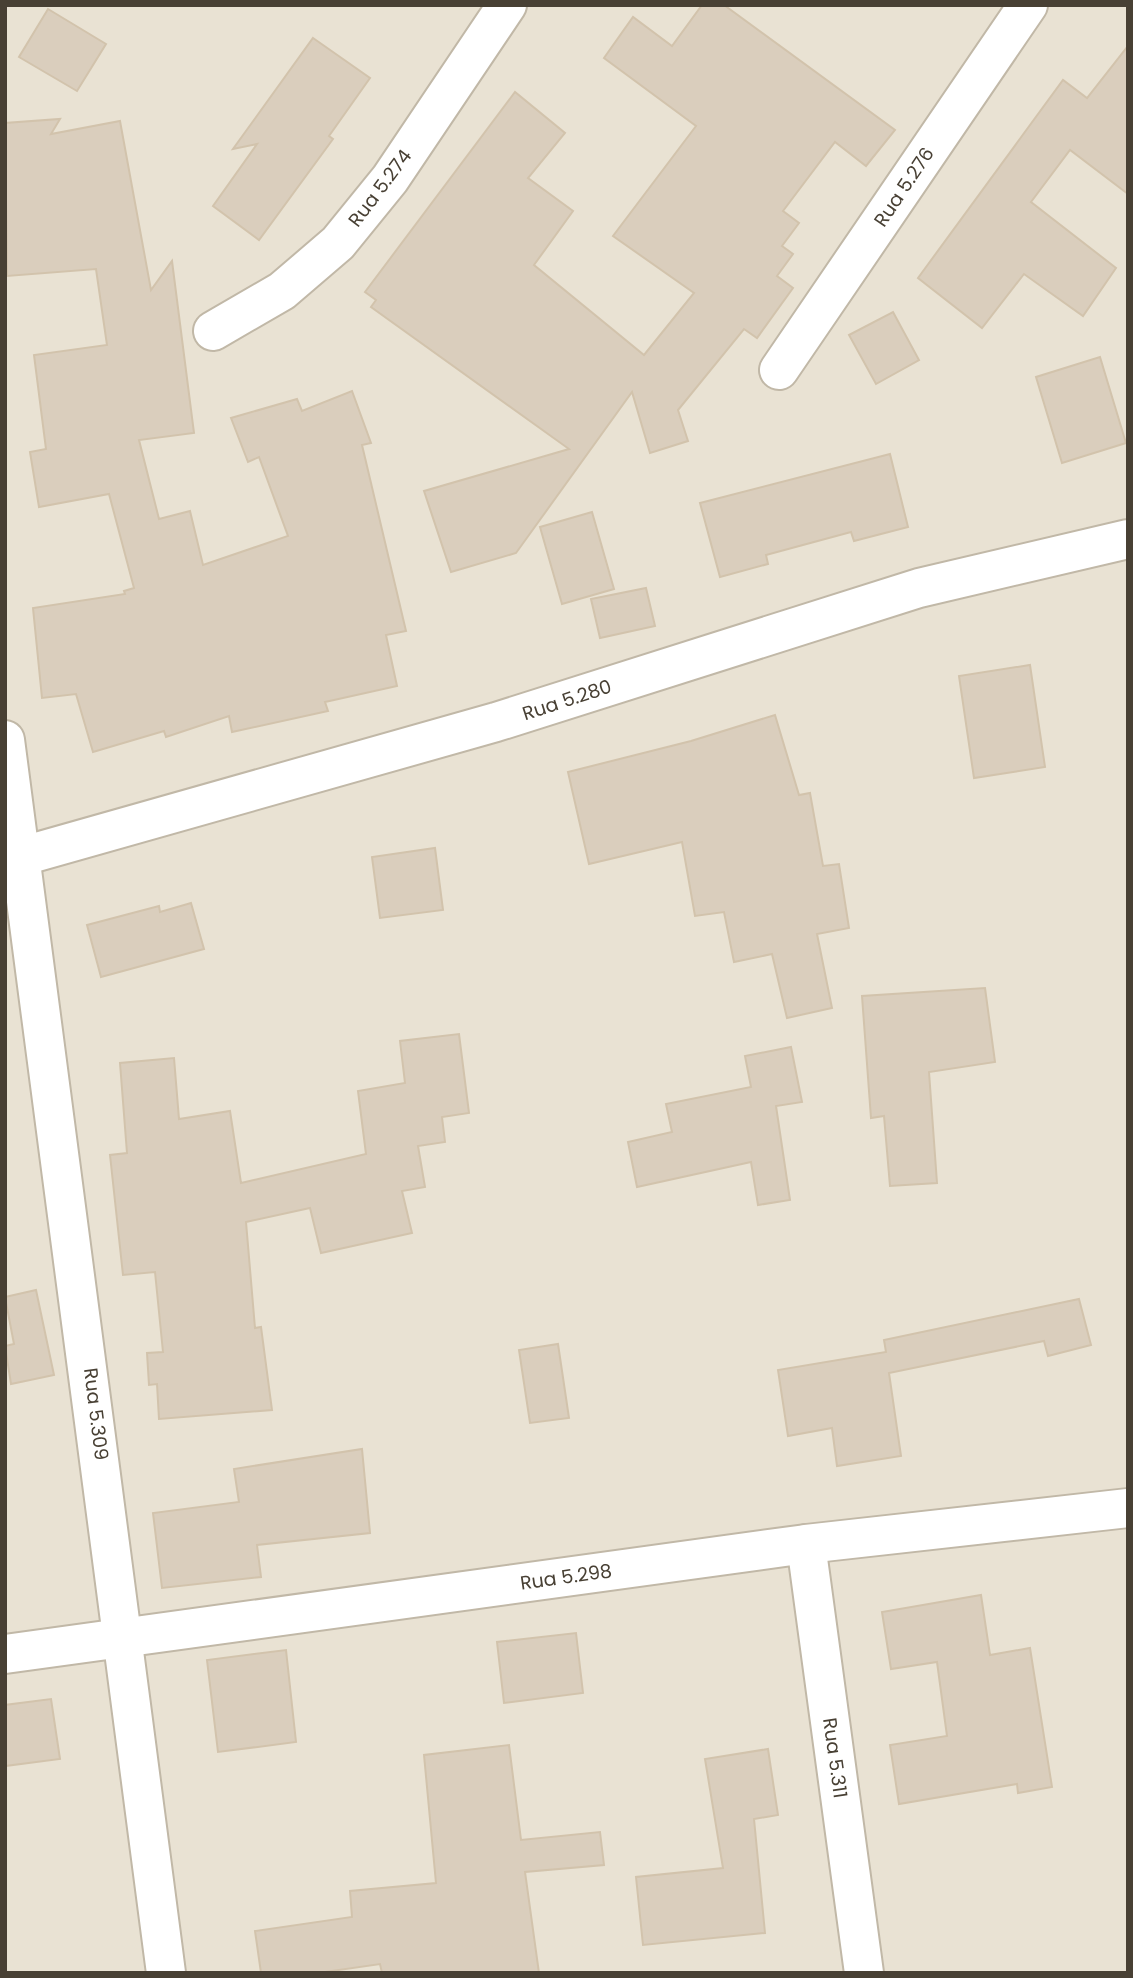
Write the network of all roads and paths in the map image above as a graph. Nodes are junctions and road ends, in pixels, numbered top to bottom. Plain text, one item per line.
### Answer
1 (507, 5) edge
2 (1028, 5) edge
3 (213, 331) dead end
4 (779, 370) dead end
5 (1128, 539) edge
6 (5, 740) edge
7 (14, 858) edge
8 (1128, 1508) edge
9 (806, 1544) junction
10 (125, 1639) junction
11 (5, 1654) edge
12 (166, 1973) edge
13 (864, 1973) edge

1 - 3 street, Rua 5.274
2 - 4 street, Rua 5.276
5 - 7 street, Rua 5.280
6 - 7 street, Rua 5.309
7 - 10 street, Rua 5.309
8 - 9 street, Rua 5.298
9 - 10 street, Rua 5.298
9 - 13 street, Rua 5.311
10 - 11 street, Rua 5.298
10 - 12 street, Rua 5.309

